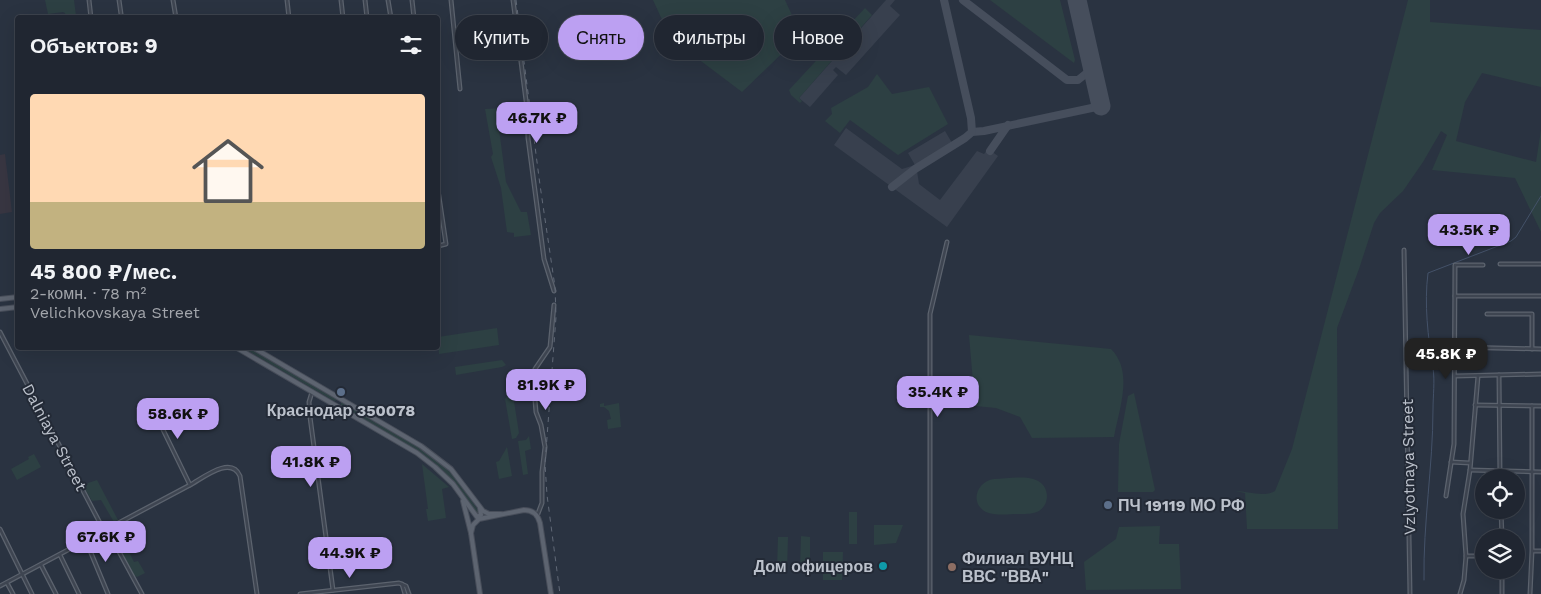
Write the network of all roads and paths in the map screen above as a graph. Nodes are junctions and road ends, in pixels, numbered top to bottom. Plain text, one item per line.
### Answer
1 (89, 0) edge
2 (119, 0) edge
3 (173, 0) edge
4 (287, 0) edge
5 (341, 0) edge
6 (365, 0) edge
7 (388, 0) edge
8 (412, 0) edge
9 (451, 0) edge
10 (513, 0) edge
11 (121, 14) dead end
12 (91, 15) edge
13 (176, 15) edge
14 (289, 15) edge
15 (343, 15) edge
16 (367, 15) edge
17 (390, 15) edge
18 (414, 15) edge
19 (460, 89) dead end
20 (440, 216) edge
21 (947, 242) dead end
22 (440, 246) edge
23 (1404, 250) dead end
24 (1500, 264) dead end
25 (1541, 264) edge
26 (1483, 265) dead end
27 (554, 292) dead end
28 (1455, 296) junction
29 (1541, 296) edge
30 (15, 297) edge
31 (0, 299) edge
32 (554, 305) dead end
33 (15, 308) edge
34 (0, 310) edge
35 (1487, 314) dead end
36 (0, 332) edge
37 (1455, 347) junction
38 (1532, 349) junction
39 (1541, 349) edge
40 (240, 350) edge
41 (257, 350) edge
42 (1541, 374) edge
43 (1499, 375) junction
44 (1454, 376) junction
45 (1478, 376) junction
46 (312, 392) junction
47 (336, 396) junction
48 (344, 401) junction
49 (330, 402) junction
50 (150, 403) dead end
51 (1475, 405) junction
52 (1499, 406) junction
53 (1532, 406) junction
54 (1541, 406) edge
55 (342, 409) junction
56 (1451, 462) junction
57 (1470, 464) junction
58 (1500, 469) edge
59 (1470, 470) junction
60 (1475, 470) edge
61 (1525, 472) edge
62 (1532, 472) junction
63 (1541, 472) edge
64 (190, 485) junction
65 (461, 494) junction
66 (1446, 496) dead end
67 (480, 508) junction
68 (501, 514) junction
69 (537, 516) junction
70 (0, 529) edge
71 (106, 531) junction
72 (471, 533) junction
73 (86, 541) junction
74 (1541, 551) edge
75 (1532, 552) junction
76 (60, 555) junction
77 (1466, 556) junction
78 (1475, 556) edge
79 (41, 565) junction
80 (24, 574) junction
81 (1502, 579) edge
82 (7, 583) junction
83 (401, 583) junction
84 (0, 586) edge
85 (333, 590) junction
86 (13, 594) edge
87 (32, 594) edge
88 (56, 594) edge
89 (79, 594) edge
90 (108, 594) edge
91 (142, 594) edge
92 (256, 594) edge
93 (300, 594) edge
94 (404, 594) edge
95 (408, 594) edge
96 (480, 594) edge
97 (551, 594) edge
98 (930, 594) edge
99 (1410, 594) edge
100 (1460, 594) edge
101 (1502, 594) edge
102 (1530, 594) edge

1 - 12 street
2 - 11 street
3 - 13 street
4 - 14 street
5 - 15 street
6 - 16 street
7 - 17 street
8 - 18 street
9 - 19 street
10 - 27 street
20 - 22 street
21 - 98 street
23 - 99 street, Vzlyotnaya Street
24 - 25 street
26 - 28 street
28 - 29 street
28 - 37 street
30 - 31 main road
32 - 69 street
33 - 34 main road
35 - 38 street
36 - 71 street, Dalniaya Street
37 - 38 street
37 - 44 street
38 - 39 street
40 - 46 main road
41 - 47 main road
42 - 43 street
43 - 45 street
43 - 52 street
44 - 45 street
44 - 56 street
45 - 51 street
46 - 49 main road
46 - 85 street
47 - 48 main road
47 - 49 main road
48 - 55 main road
48 - 67 main road
49 - 55 main road
50 - 64 street
51 - 52 street
51 - 57 street
52 - 53 street
52 - 58 street
53 - 54 street
53 - 62 street
55 - 65 main road
56 - 57 street
56 - 66 street
57 - 59 street
59 - 60 street
59 - 77 street
61 - 62 street
62 - 63 street
62 - 75 street
64 - 71 street
64 - 92 street
65 - 67 main road
65 - 72 main road
67 - 68 main road
68 - 69 main road
68 - 72 main road
69 - 97 main road
70 - 80 street
71 - 73 street
71 - 91 street, Dalniaya Street
72 - 96 main road
73 - 76 street
73 - 90 street
74 - 75 street
75 - 102 street
76 - 79 street
76 - 89 street
77 - 78 street
77 - 100 street
79 - 80 street
79 - 88 street
80 - 82 street
80 - 87 street
81 - 101 street
82 - 84 street
82 - 86 street
83 - 85 street
83 - 94 street
83 - 95 street
85 - 93 street

